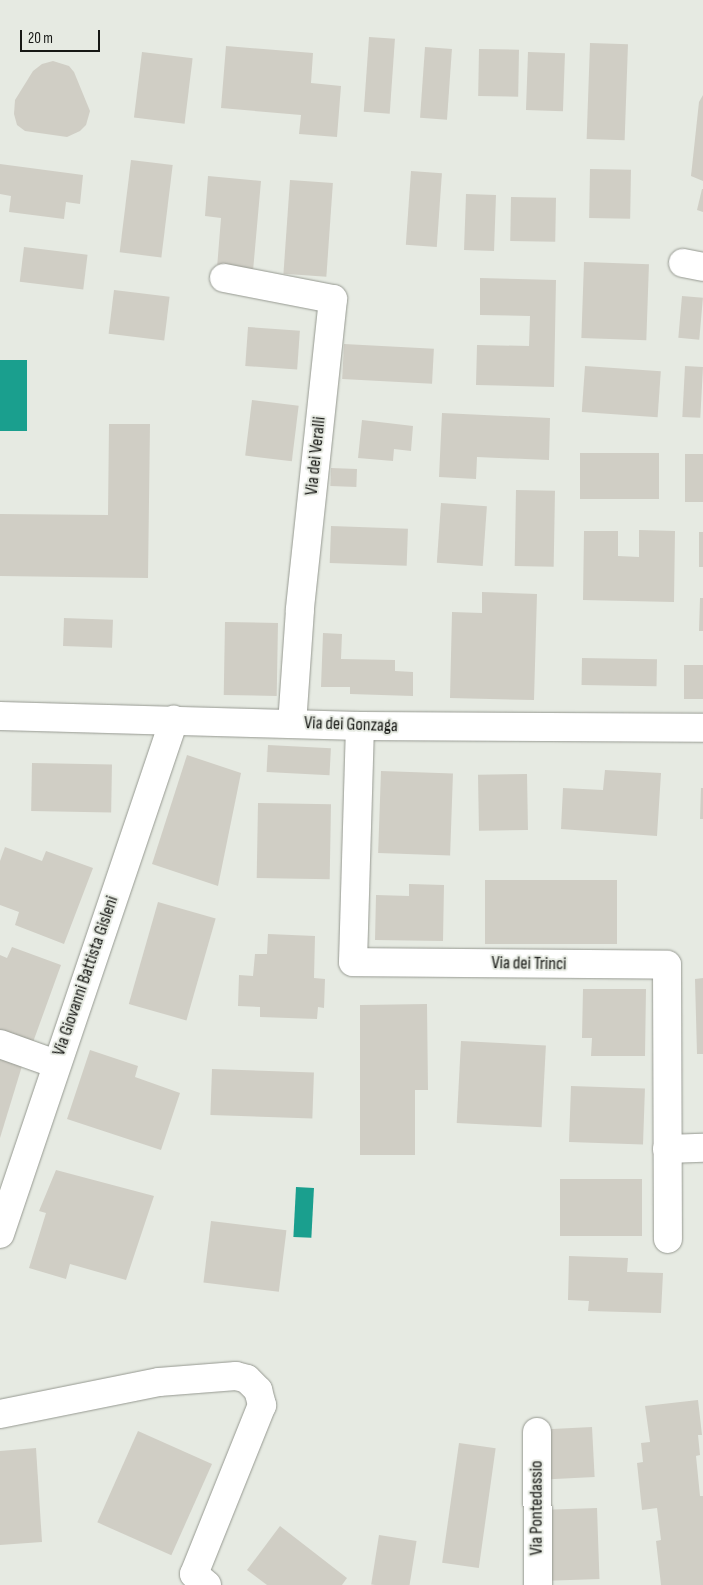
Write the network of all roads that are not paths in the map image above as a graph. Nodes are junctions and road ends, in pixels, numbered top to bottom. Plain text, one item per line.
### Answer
1 (224, 278) dead end
2 (0, 716) edge
3 (174, 720) junction
4 (292, 723) junction
5 (360, 726) junction
6 (703, 728) edge
7 (0, 1044) edge
8 (56, 1064) junction
9 (703, 1148) edge
10 (667, 1149) junction
11 (0, 1234) edge
12 (668, 1239) dead end
13 (0, 1414) edge
14 (537, 1432) dead end
15 (201, 1580) edge
16 (538, 1585) edge

1 - 4 street, Via dei Veralli
2 - 3 street, Via dei Gonzaga
3 - 4 street, Via dei Gonzaga
3 - 8 street, Via Giovanni Battista Gisleni
4 - 5 street, Via dei Gonzaga
5 - 6 street, Via dei Gonzaga
5 - 10 street, Via dei Trinci
7 - 8 street
8 - 11 street, Via Giovanni Battista Gisleni
9 - 10 street
10 - 12 street, Via dei Trinci
13 - 15 street
14 - 16 street, Via Pontedassio

